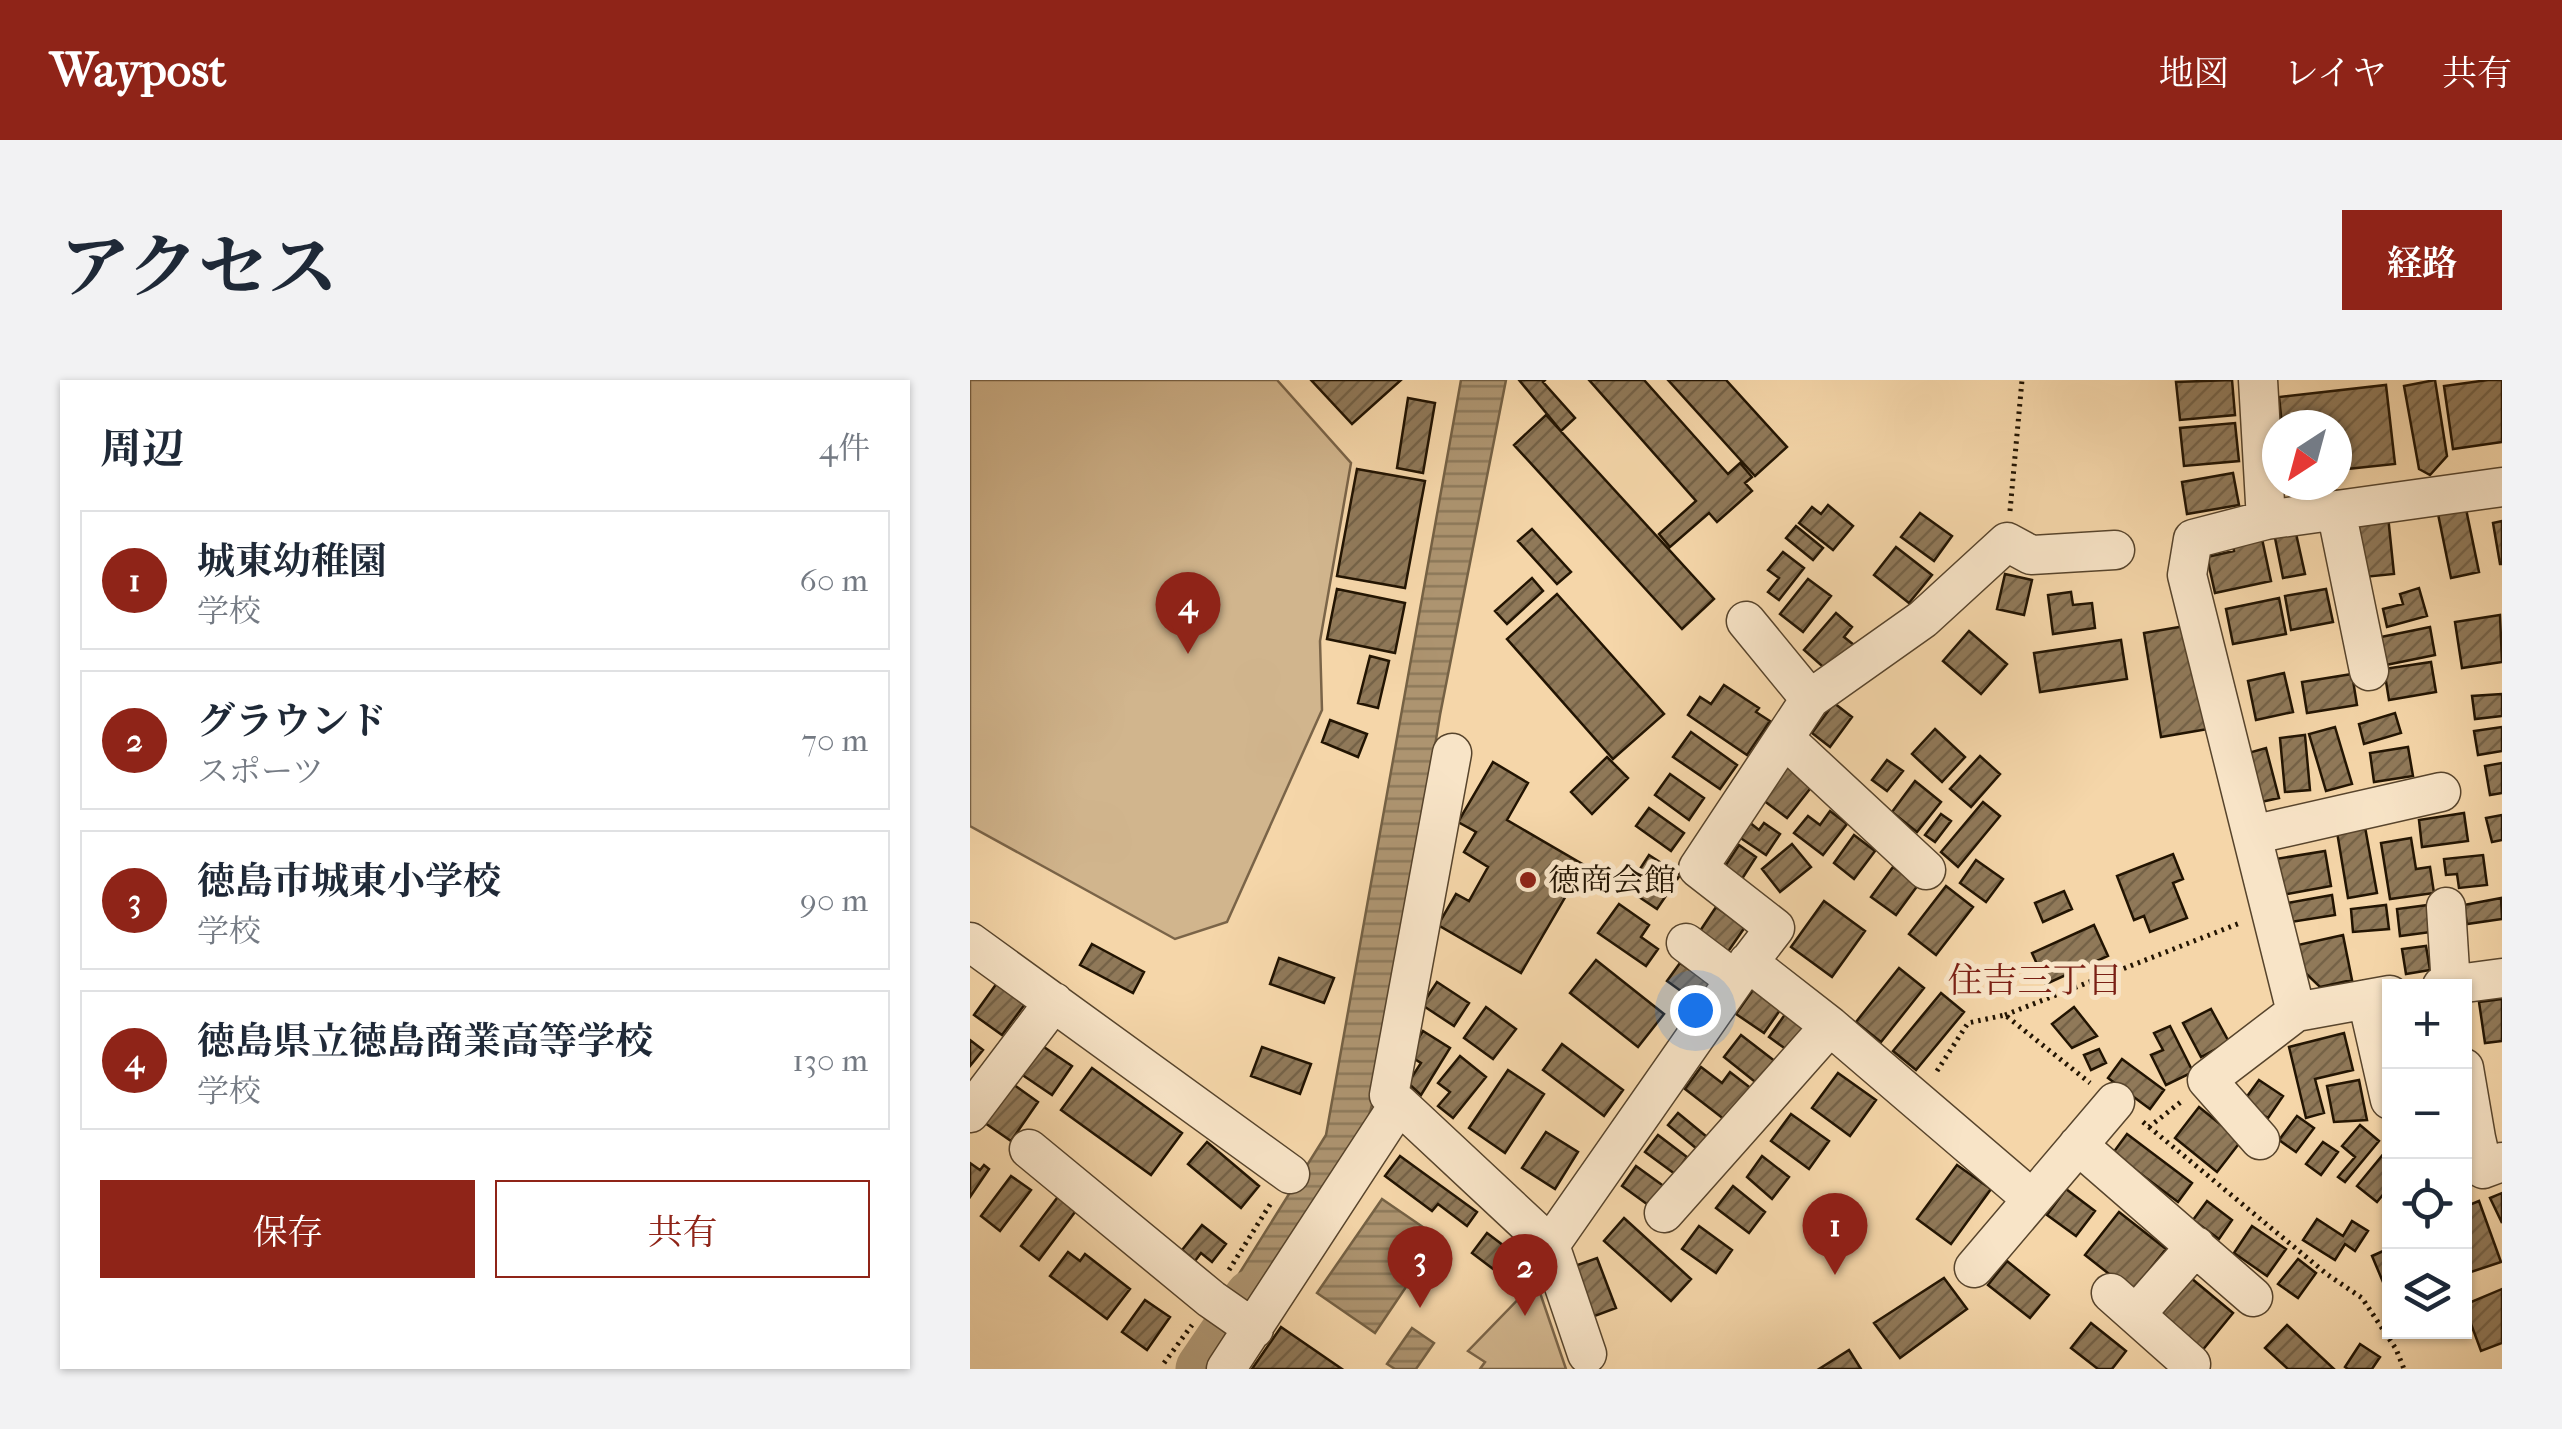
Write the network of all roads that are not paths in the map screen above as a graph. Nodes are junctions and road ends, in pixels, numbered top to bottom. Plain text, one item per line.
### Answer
1 (2258, 380) edge
2 (2502, 487) edge
3 (2336, 510) junction
4 (2266, 520) junction
5 (2115, 550) dead end
6 (1746, 621) dead end
7 (2369, 671) dead end
8 (1810, 699) junction
9 (1785, 740) junction
10 (1452, 753) dead end
11 (2441, 792) dead end
12 (2252, 835) junction
13 (1926, 870) dead end
14 (2446, 908) dead end
15 (970, 942) edge
16 (1686, 943) dead end
17 (1742, 971) junction
18 (2502, 978) edge
19 (2448, 979) edge
20 (2472, 982) edge
21 (2378, 997) edge
22 (1054, 1002) junction
23 (2296, 1012) junction
24 (1830, 1026) junction
25 (2386, 1069) edge
26 (2464, 1069) edge
27 (2114, 1102) road end
28 (1399, 1104) junction
29 (970, 1112) edge
30 (2260, 1140) dead end
31 (2078, 1144) junction
32 (1029, 1149) dead end
33 (2478, 1158) edge
34 (1290, 1174) dead end
35 (2032, 1199) junction
36 (1664, 1213) dead end
37 (1550, 1246) junction
38 (2196, 1246) junction
39 (1974, 1268) dead end
40 (2253, 1297) dead end
41 (1239, 1318) junction
42 (1587, 1354) dead end
43 (2192, 1364) dead end
44 (1226, 1369) edge

1 - 4 street
2 - 3 street
3 - 4 street
3 - 7 street
4 - 12 street
5 - 8 street
6 - 8 street
8 - 9 street
9 - 13 street
9 - 17 street
10 - 28 street
11 - 12 street
12 - 23 street
14 - 19 street
15 - 22 street
16 - 17 street
17 - 24 street
17 - 37 street
18 - 20 street
21 - 23 street
21 - 25 street
22 - 29 street
22 - 34 street
23 - 30 street
24 - 35 street
24 - 36 street
26 - 33 street
27 - 31 street
28 - 37 street
28 - 41 street
31 - 35 street
31 - 38 street
32 - 41 street
35 - 39 street
37 - 42 street
38 - 40 street
38 - 43 street
41 - 44 street

